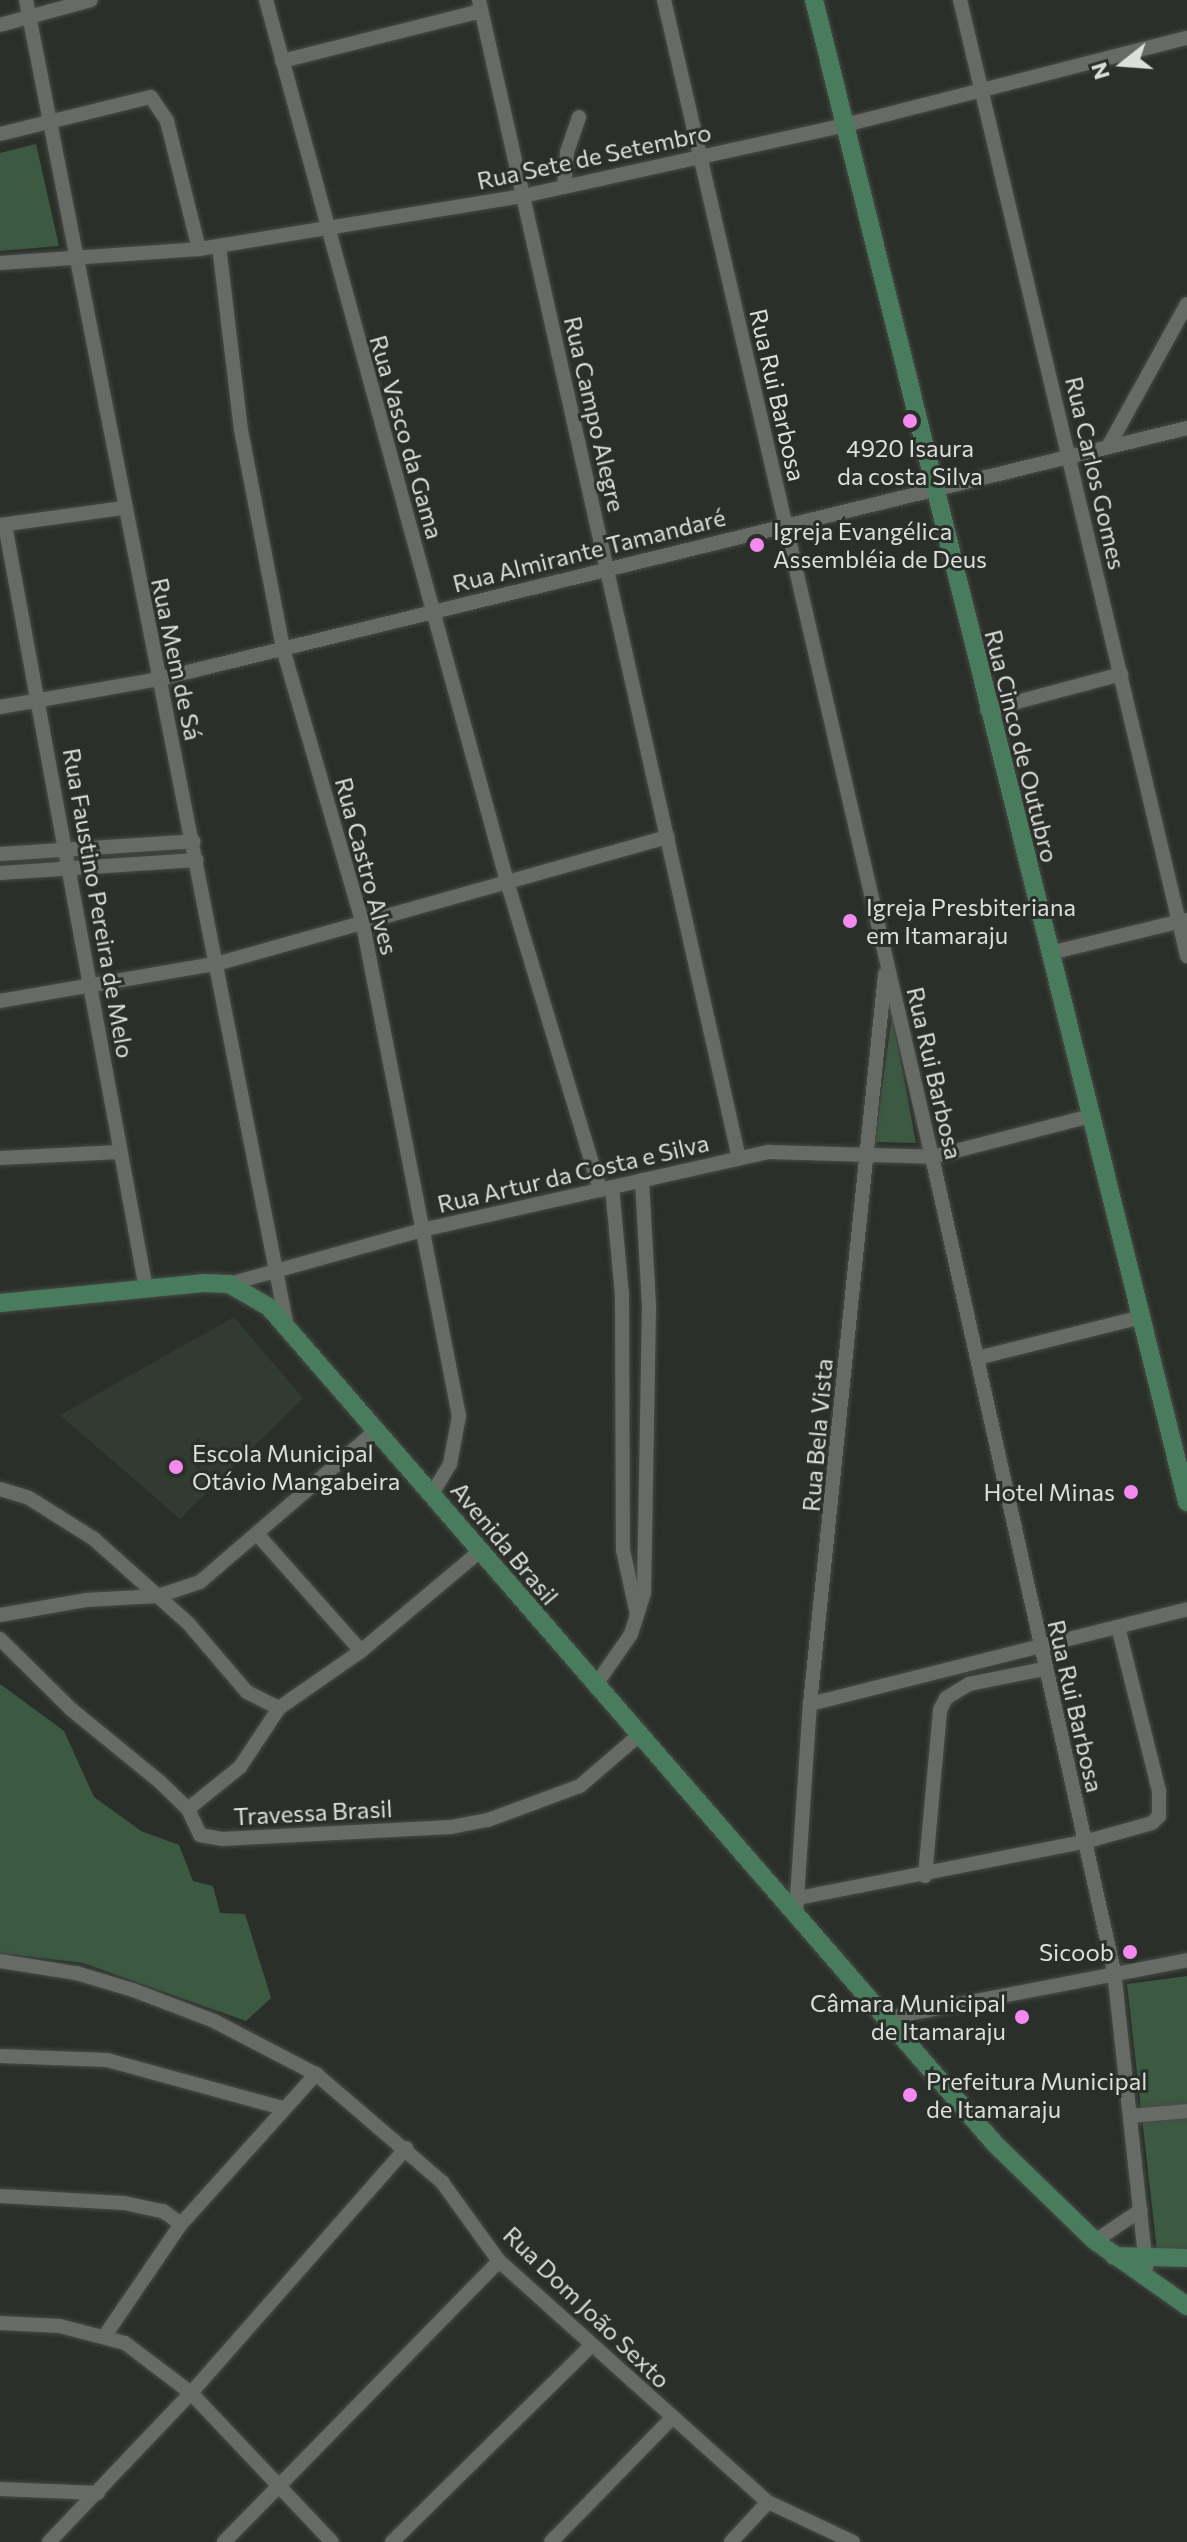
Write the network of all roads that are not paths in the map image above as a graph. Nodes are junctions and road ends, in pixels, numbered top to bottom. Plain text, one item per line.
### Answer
1 (26, 0) edge
2 (91, 0) edge
3 (266, 0) edge
4 (664, 0) edge
5 (814, 0) edge
6 (960, 0) edge
7 (480, 5) edge
8 (30, 17) junction
9 (0, 25) edge
10 (1187, 38) edge
11 (282, 61) junction
12 (985, 89) junction
13 (579, 117) dead end
14 (50, 122) junction
15 (845, 125) junction
16 (0, 134) edge
17 (701, 156) junction
18 (564, 187) junction
19 (523, 196) junction
20 (326, 229) junction
21 (219, 246) junction
22 (199, 249) junction
23 (75, 261) junction
24 (0, 263) edge
25 (1187, 304) edge
26 (1187, 428) edge
27 (1108, 447) junction
28 (1069, 457) junction
29 (935, 490) junction
30 (122, 508) junction
31 (2, 525) edge
32 (785, 525) junction
33 (608, 567) junction
34 (432, 612) junction
35 (283, 649) junction
36 (1121, 674) junction
37 (159, 679) junction
38 (41, 702) junction
39 (0, 707) edge
40 (987, 710) junction
41 (668, 837) junction
42 (194, 841) junction
43 (68, 851) junction
44 (0, 854) edge
45 (197, 860) junction
46 (71, 871) junction
47 (0, 873) edge
48 (508, 885) junction
49 (1183, 921) edge
50 (363, 925) junction
51 (1050, 953) junction
52 (1187, 956) edge
53 (886, 961) junction
54 (219, 963) junction
55 (91, 987) junction
56 (0, 1001) edge
57 (1091, 1116) junction
58 (119, 1152) junction
59 (863, 1154) junction
60 (932, 1157) junction
61 (0, 1158) edge
62 (739, 1158) junction
63 (642, 1180) junction
64 (606, 1188) junction
65 (422, 1230) junction
66 (277, 1271) junction
67 (229, 1284) junction
68 (146, 1289) junction
69 (0, 1303) edge
70 (1142, 1317) junction
71 (288, 1327) junction
72 (977, 1358) junction
73 (377, 1430) junction
74 (0, 1489) edge
75 (432, 1494) junction
76 (1187, 1502) edge
77 (258, 1535) junction
78 (479, 1552) junction
79 (158, 1596) junction
80 (1187, 1609) edge
81 (0, 1615) edge
82 (638, 1619) junction
83 (1118, 1627) junction
84 (0, 1639) edge
85 (1039, 1646) junction
86 (361, 1651) junction
87 (1044, 1669) junction
88 (595, 1686) junction
89 (810, 1704) junction
90 (279, 1708) junction
91 (638, 1736) junction
92 (188, 1809) junction
93 (1084, 1842) junction
94 (925, 1876) junction
95 (797, 1906) junction
96 (1187, 1960) edge
97 (0, 1961) edge
98 (1114, 1971) junction
99 (887, 2018) junction
100 (0, 2056) edge
101 (316, 2074) junction
102 (282, 2108) junction
103 (1187, 2111) edge
104 (1130, 2116) junction
105 (406, 2148) junction
106 (0, 2196) edge
107 (1141, 2210) junction
108 (181, 2224) junction
109 (1095, 2241) junction
110 (1113, 2256) junction
111 (1145, 2257) junction
112 (1187, 2258) edge
113 (499, 2261) junction
114 (1147, 2281) junction
115 (1187, 2304) edge
116 (0, 2323) edge
117 (106, 2334) junction
118 (592, 2345) junction
119 (191, 2393) junction
120 (672, 2418) junction
121 (280, 2486) junction
122 (0, 2489) edge
123 (98, 2493) junction
124 (768, 2502) junction
125 (49, 2542) edge
126 (224, 2542) edge
127 (332, 2542) edge
128 (392, 2542) edge
129 (551, 2542) edge
130 (731, 2542) edge
131 (853, 2542) edge

1 - 8 street, Rua Mem de Sá
2 - 8 street
3 - 11 street, Rua Vasco da Gama
4 - 17 street, Rua Rui Barbosa
5 - 15 street, Rua Cinco de Outubro
6 - 12 street, Rua Carlos Gomes
7 - 11 street
7 - 19 street, Rua Campo Alegre
8 - 9 street
8 - 14 street, Rua Mem de Sá
10 - 12 street, Rua Sete de Setembro
11 - 20 street, Rua Vasco da Gama
12 - 15 street, Rua Sete de Setembro
12 - 28 street, Rua Carlos Gomes
13 - 18 street
14 - 16 street
14 - 22 street
14 - 23 street, Rua Mem de Sá
15 - 17 street, Rua Sete de Setembro
15 - 29 street, Rua Cinco de Outubro
17 - 18 street, Rua Sete de Setembro
17 - 32 street, Rua Rui Barbosa
18 - 19 street, Rua Sete de Setembro
19 - 20 street, Rua Sete de Setembro
19 - 33 street, Rua Campo Alegre
20 - 21 street, Rua Sete de Setembro
20 - 34 street, Rua Vasco da Gama
21 - 22 street, Rua Sete de Setembro
21 - 35 street, Rua Castro Alves
22 - 23 street, Rua Sete de Setembro
23 - 24 street, Rua Sete de Setembro
23 - 30 street, Rua Mem de Sá
25 - 27 street
26 - 27 street, Rua Almirante Tamandaré
27 - 28 street, Rua Almirante Tamandaré
28 - 29 street, Rua Almirante Tamandaré
28 - 36 street, Rua Carlos Gomes
29 - 32 street, Rua Almirante Tamandaré
29 - 40 street, Rua Cinco de Outubro
30 - 31 street
30 - 37 street, Rua Mem de Sá
31 - 38 street, Rua Faustino Pereira de Melo
32 - 33 street, Rua Almirante Tamandaré
32 - 53 street, Rua Rui Barbosa
33 - 34 street, Rua Almirante Tamandaré
33 - 41 street, Rua Campo Alegre
34 - 35 street, Rua Almirante Tamandaré
34 - 48 street, Rua Vasco da Gama
35 - 37 street, Rua Almirante Tamandaré
35 - 50 street, Rua Castro Alves
36 - 40 street
36 - 49 street, Rua Carlos Gomes
37 - 38 street, Rua Almirante Tamandaré
37 - 42 street, Rua Mem de Sá
38 - 39 street, Rua Almirante Tamandaré
38 - 43 street, Rua Faustino Pereira de Melo
40 - 51 street, Rua Cinco de Outubro
41 - 48 street
41 - 62 street, Rua Campo Alegre
42 - 43 street
42 - 45 street, Rua Mem de Sá
43 - 44 street
43 - 46 street, Rua Faustino Pereira de Melo
45 - 46 street
45 - 54 street, Rua Mem de Sá
46 - 47 street
46 - 55 street, Rua Faustino Pereira de Melo
48 - 50 street
48 - 64 street, Rua Vasco da Gama
49 - 51 street
49 - 52 street, Rua Carlos Gomes
50 - 54 street
50 - 65 street, Rua Castro Alves
51 - 57 street, Rua Cinco de Outubro
53 - 59 street, Rua Bela Vista
53 - 60 street, Rua Rui Barbosa
54 - 55 street
54 - 66 street, Rua Mem de Sá
55 - 56 street
55 - 58 street, Rua Faustino Pereira de Melo
57 - 60 street, Rua Artur da Costa e Silva
57 - 70 street, Rua Cinco de Outubro
58 - 61 street
58 - 68 street, Rua Faustino Pereira de Melo
59 - 60 street, Rua Artur da Costa e Silva
59 - 62 street, Rua Artur da Costa e Silva
59 - 89 street, Rua Bela Vista
60 - 72 street, Rua Rui Barbosa
62 - 63 street, Rua Artur da Costa e Silva
63 - 64 street, Rua Artur da Costa e Silva
63 - 82 street
64 - 65 street, Rua Artur da Costa e Silva
64 - 82 street, Rua Vasco da Gama
65 - 66 street, Rua Artur da Costa e Silva
65 - 75 street, Rua Castro Alves
66 - 67 street, Rua Artur da Costa e Silva
66 - 71 street, Rua Mem de Sá
67 - 68 street
67 - 71 street, Avenida Brasil
68 - 69 street
70 - 72 street
70 - 76 street, Rua Cinco de Outubro
71 - 73 street, Avenida Brasil
72 - 85 street, Rua Rui Barbosa
73 - 75 street, Avenida Brasil
73 - 77 street
74 - 79 street
75 - 78 street, Avenida Brasil
77 - 79 street
77 - 86 street
78 - 86 street
78 - 88 street, Avenida Brasil
79 - 81 street
79 - 90 street
80 - 83 street
82 - 88 street
83 - 85 street
83 - 93 street
84 - 92 street, Travessa Brasil
85 - 87 street, Rua Rui Barbosa
85 - 89 street
86 - 90 street
87 - 93 street, Rua Rui Barbosa
87 - 94 street
88 - 91 street, Avenida Brasil
89 - 95 street, Rua Bela Vista
90 - 92 street
91 - 92 street, Travessa Brasil
91 - 95 street, Avenida Brasil
93 - 94 street
93 - 98 street, Rua Rui Barbosa
94 - 95 street
95 - 99 street, Avenida Brasil
96 - 98 street
97 - 101 street, Rua Dom João Sexto
98 - 99 street
98 - 104 street, Rua Rui Barbosa
99 - 109 street, Avenida Brasil
100 - 102 street
101 - 102 street
101 - 105 street, Rua Dom João Sexto
102 - 108 street
103 - 104 street
104 - 107 street, Rua Rui Barbosa
105 - 113 street, Rua Dom João Sexto
105 - 119 street
106 - 108 street
107 - 109 street
107 - 111 street, Rua Rui Barbosa
108 - 117 street
109 - 110 street, Avenida Brasil
110 - 111 street
110 - 114 street, Avenida Brasil
111 - 112 street
111 - 114 street, Rua Rui Barbosa
113 - 118 street, Rua Dom João Sexto
113 - 121 street
114 - 115 street, Avenida Brasil
116 - 117 street
117 - 119 street
118 - 120 street, Rua Dom João Sexto
118 - 128 street
119 - 121 street
119 - 123 street
120 - 124 street, Rua Dom João Sexto
120 - 129 street
121 - 126 street
121 - 127 street
122 - 123 street
123 - 125 street
124 - 130 street
124 - 131 street, Rua Dom João Sexto

